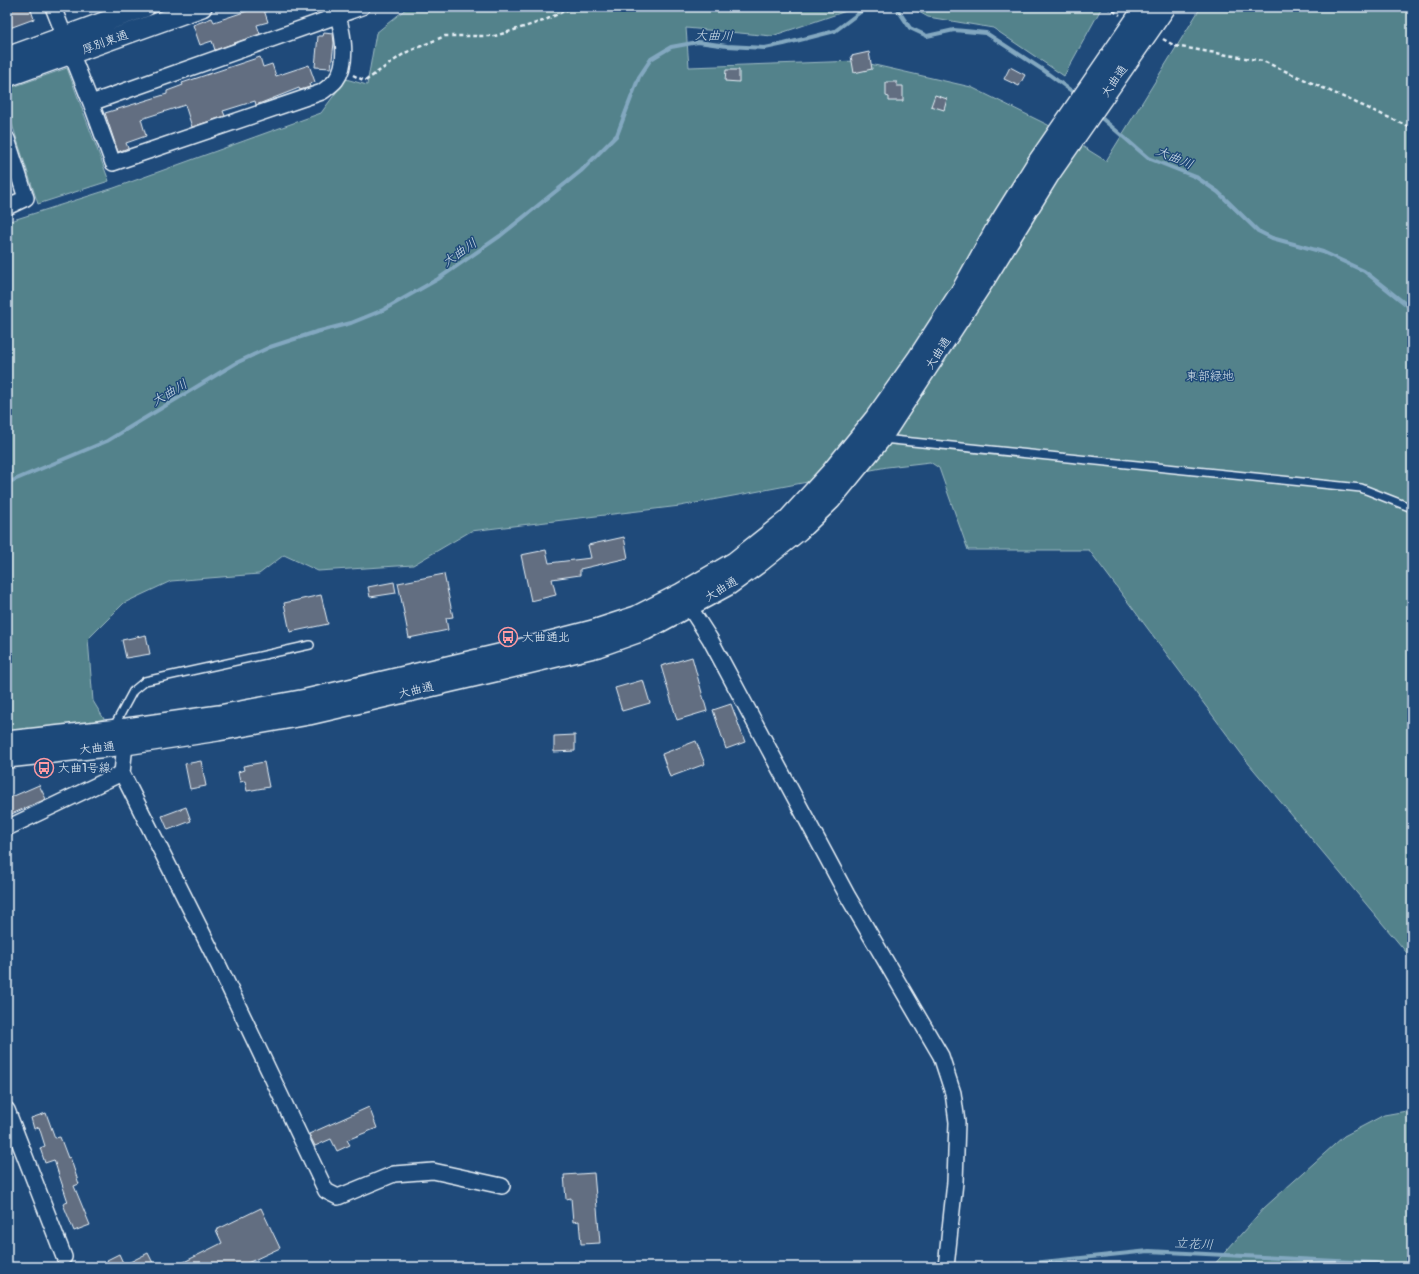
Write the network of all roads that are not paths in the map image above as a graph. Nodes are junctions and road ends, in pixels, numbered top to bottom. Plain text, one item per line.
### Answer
1 (53, 7) edge
2 (145, 7) edge
3 (202, 7) edge
4 (362, 7) edge
5 (1144, 7) edge
6 (1166, 7) edge
7 (336, 11) edge
8 (64, 36) junction
9 (72, 54) junction
10 (7, 57) edge
11 (7, 77) edge
12 (91, 103) junction
13 (7, 139) edge
14 (1043, 169) junction
15 (7, 208) edge
16 (881, 439) junction
17 (1412, 508) edge
18 (685, 600) junction
19 (310, 645) dead end
20 (122, 734) junction
21 (7, 741) edge
22 (7, 758) edge
23 (122, 773) junction
24 (7, 828) edge
25 (7, 1110) edge
26 (502, 1186) dead end
27 (64, 1257) dead end
28 (946, 1267) edge

1 - 8 street
2 - 8 street, 厚別東通
3 - 9 street, 厚別東通
4 - 7 street
5 - 14 street, 大曲通, bridge
6 - 14 street, 大曲通, bridge
7 - 12 street
7 - 12 street
8 - 9 street
8 - 10 street, 厚別東通
9 - 11 street, 厚別東通
9 - 12 street
13 - 15 street
14 - 16 street, 大曲通
14 - 18 street, 大曲通
16 - 17 lane
16 - 18 street, 大曲通
18 - 20 street, 大曲通
18 - 28 street
19 - 20 lane
20 - 21 street, 大曲通
20 - 22 street, 大曲通
20 - 23 street
23 - 24 street
23 - 26 street
25 - 27 street

